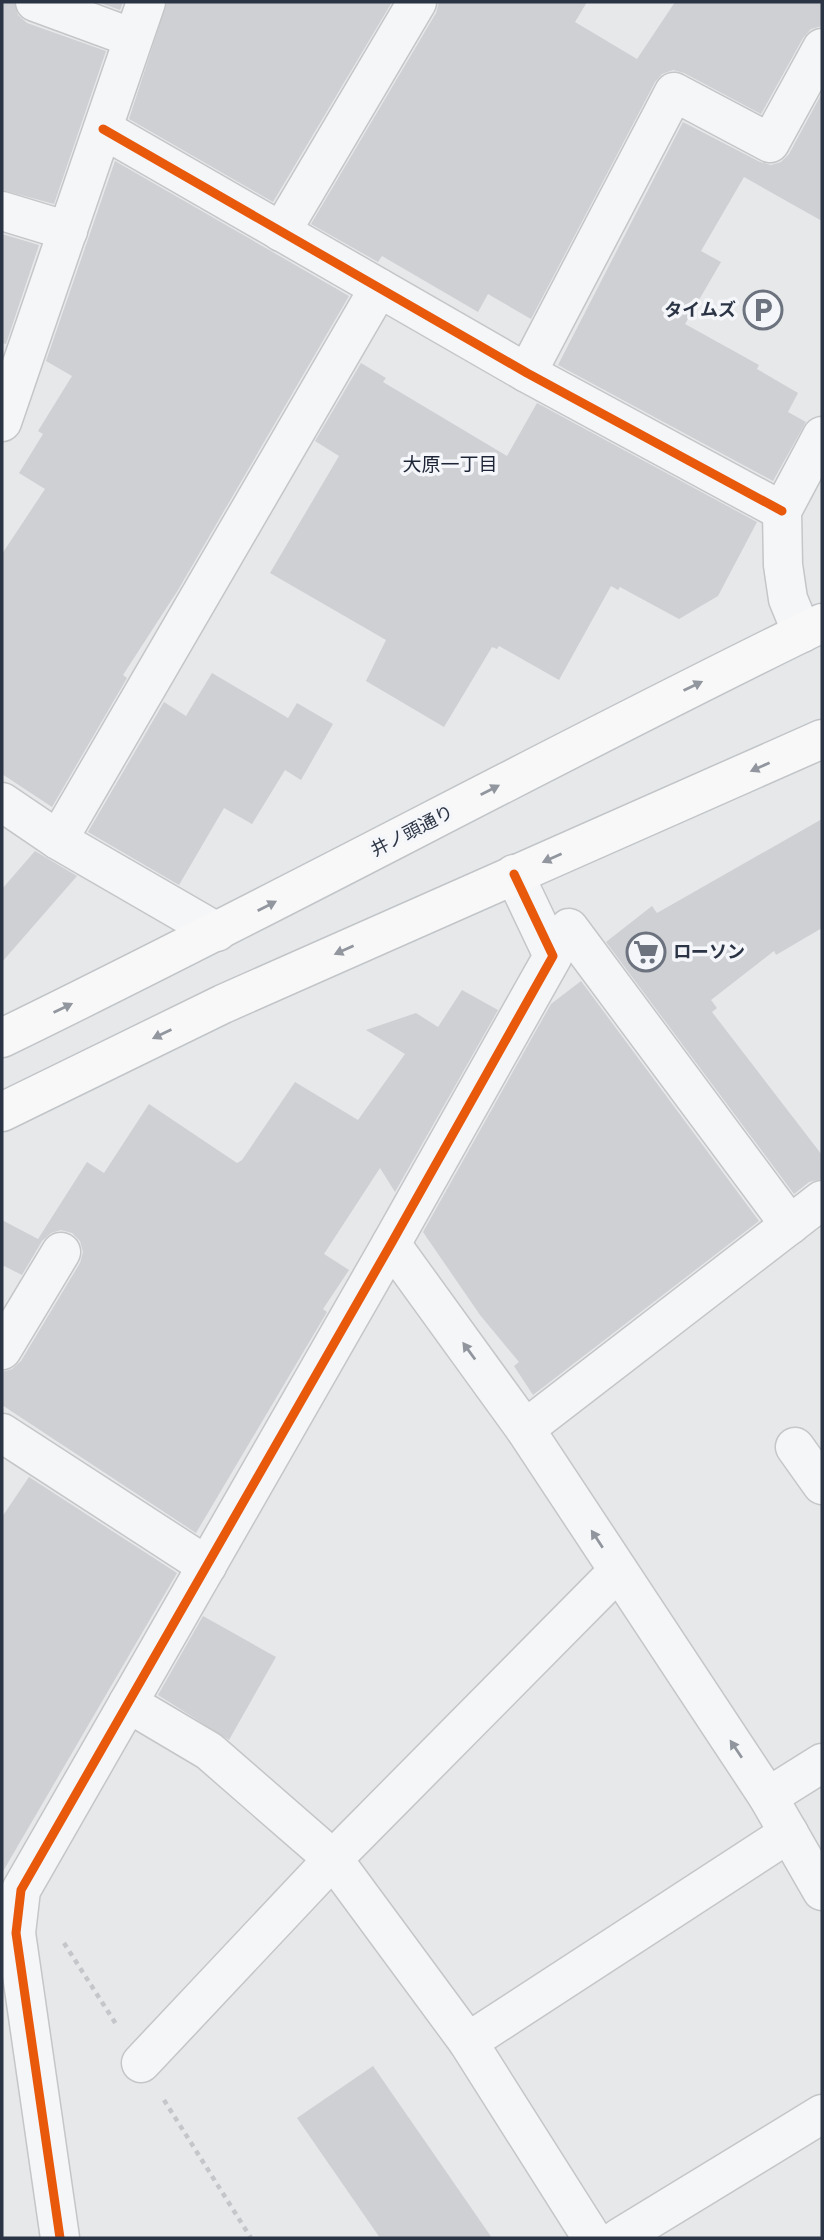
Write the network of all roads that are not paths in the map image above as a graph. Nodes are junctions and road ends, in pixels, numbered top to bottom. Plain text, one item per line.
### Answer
1 (34, 2) edge
2 (146, 2) edge
3 (417, 2) edge
4 (133, 37) junction
5 (822, 48) edge
6 (103, 129) junction
7 (2, 211) edge
8 (68, 231) junction
9 (281, 232) junction
10 (379, 288) junction
11 (527, 373) junction
12 (2, 421) edge
13 (822, 436) edge
14 (782, 511) junction
15 (812, 628) edge
16 (822, 739) edge
17 (2, 802) edge
18 (58, 840) junction
19 (514, 874) junction
20 (569, 928) dead end
21 (217, 932) junction
22 (2, 1038) edge
23 (2, 1112) edge
24 (822, 1200) edge
25 (790, 1225) junction
26 (391, 1244) junction
27 (61, 1252) dead end
28 (2, 1350) edge
29 (525, 1429) junction
30 (2, 1433) edge
31 (795, 1447) dead end
32 (822, 1485) edge
33 (207, 1566) junction
34 (618, 1571) junction
35 (128, 1703) junction
36 (822, 1763) edge
37 (768, 1797) junction
38 (789, 1833) junction
39 (333, 1859) junction
40 (11, 1884) edge
41 (822, 1892) edge
42 (468, 2042) junction
43 (141, 2063) dead end
44 (822, 2115) edge
45 (60, 2238) edge
46 (592, 2238) edge
47 (618, 2238) edge

1 - 4 street
2 - 4 street
3 - 9 street
4 - 6 street
5 - 11 street
6 - 8 street
6 - 9 street
7 - 8 street
8 - 12 street
9 - 10 street
10 - 11 street
10 - 18 street
11 - 14 street
13 - 14 street
14 - 15 street
21 -> 15 main road, 井ノ頭通り
16 -> 19 main road
17 - 18 street
18 - 21 street
19 -> 23 main road
19 - 26 street
20 - 25 street
22 -> 21 main road, 井ノ頭通り
24 - 25 street
25 - 29 street
29 -> 26 street
26 - 33 street
27 - 28 street
34 -> 29 street
30 - 33 street
31 - 32 street
33 - 35 street
37 -> 34 street
34 - 39 street
35 - 39 street
35 - 40 street
36 - 37 street
37 - 38 street
38 - 41 street
38 - 42 street
39 - 42 street
39 - 43 street
40 - 45 street
42 - 46 street
44 - 47 street

